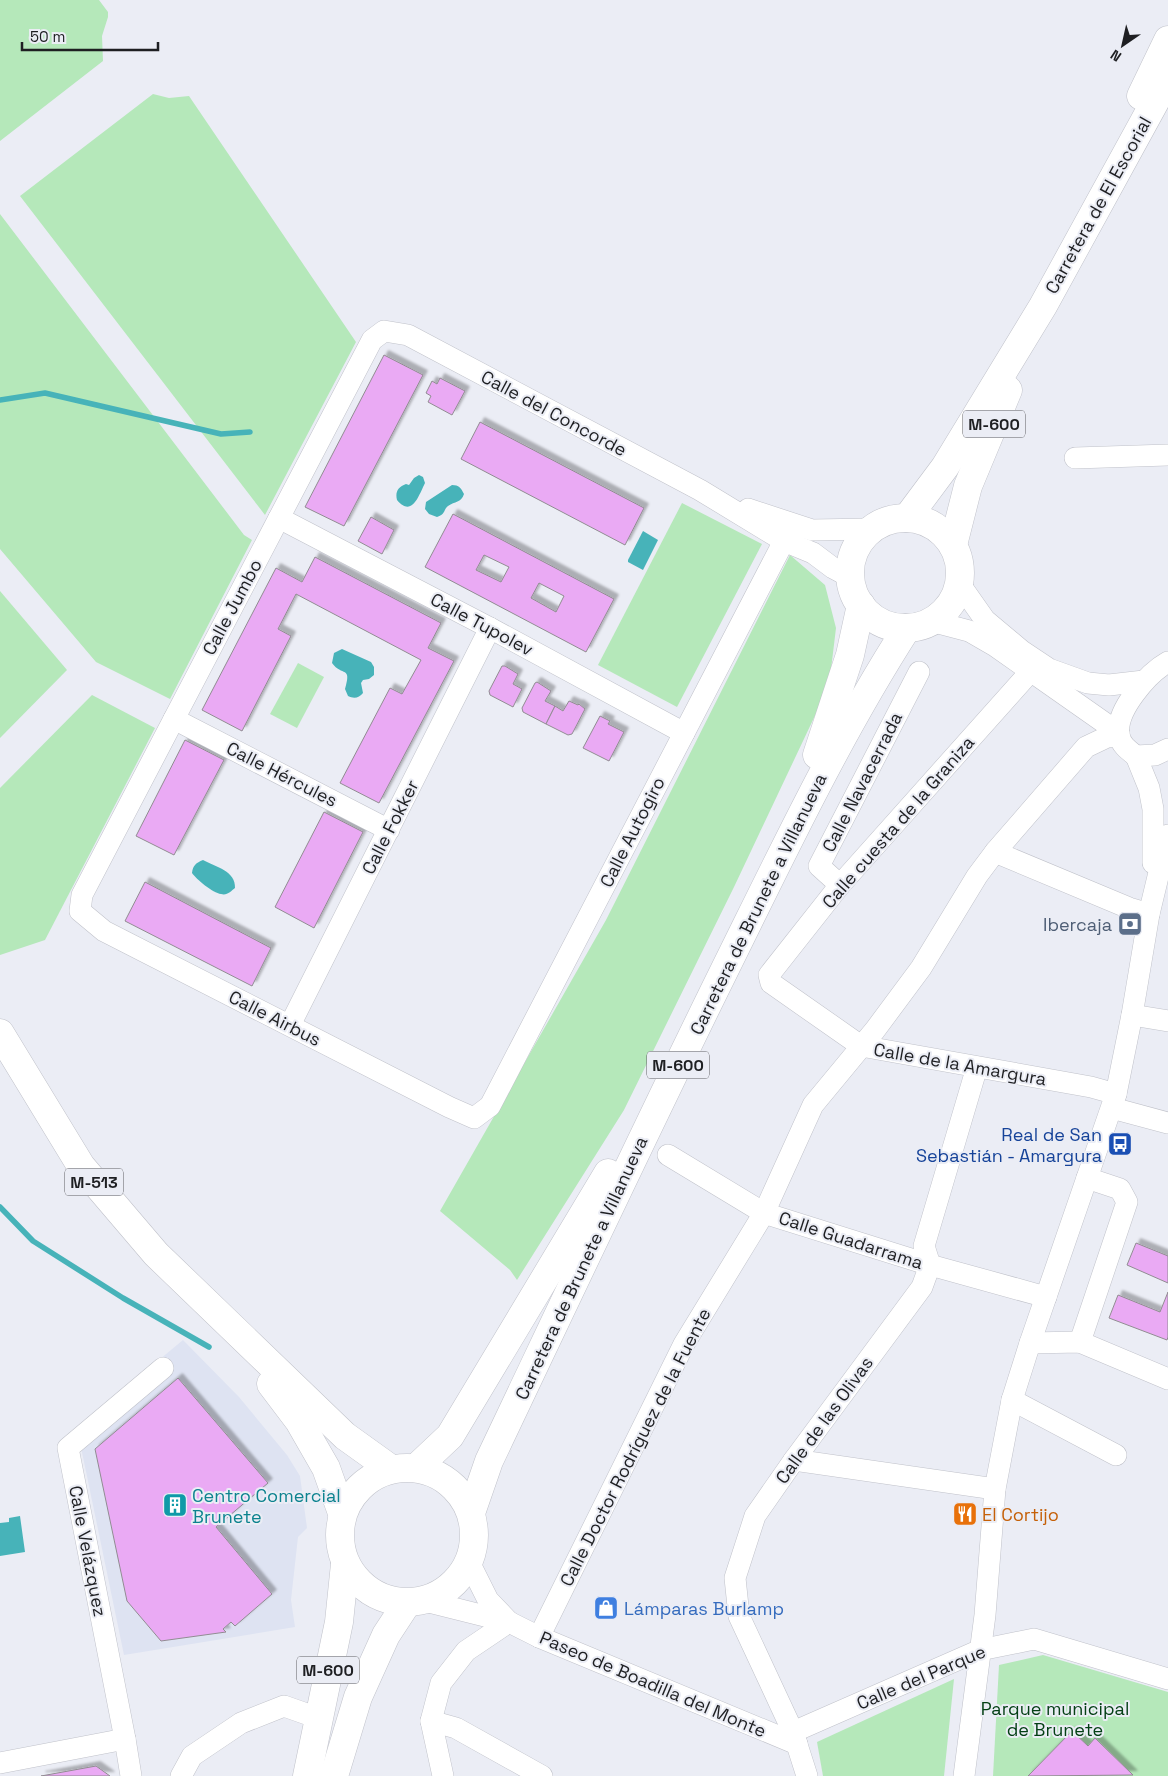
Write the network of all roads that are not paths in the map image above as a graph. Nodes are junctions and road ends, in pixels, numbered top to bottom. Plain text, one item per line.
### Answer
1 (1168, 40) edge
2 (1168, 78) edge
3 (1093, 213) junction
4 (1043, 306) junction
5 (408, 335) joint
6 (1168, 455) edge
7 (1075, 458) dead end
8 (700, 490) junction
9 (279, 518) junction
10 (907, 518) junction
11 (871, 529) junction
12 (784, 541) junction
13 (953, 545) junction
14 (850, 577) junction
15 (959, 583) junction
16 (861, 605) junction
17 (919, 624) junction
18 (490, 628) junction
19 (1168, 662) edge
20 (919, 672) dead end
21 (1030, 672) junction
22 (1144, 681) junction
23 (174, 719) junction
24 (684, 733) junction
25 (1119, 734) junction
26 (1168, 749) edge
27 (1136, 756) junction
28 (388, 830) junction
29 (1168, 835) edge
30 (995, 852) junction
31 (840, 885) junction
32 (1151, 906) junction
33 (80, 911) joint
34 (768, 975) joint
35 (1132, 1015) junction
36 (1168, 1021) edge
37 (290, 1026) junction
38 (0, 1033) edge
39 (861, 1046) junction
40 (977, 1067) junction
41 (1114, 1101) junction
42 (474, 1118) joint
43 (1168, 1123) edge
44 (668, 1155) dead end
45 (1087, 1178) junction
46 (764, 1213) junction
47 (930, 1265) junction
48 (1046, 1297) junction
49 (216, 1311) junction
50 (1080, 1342) junction
51 (1030, 1343) junction
52 (164, 1368) dead end
53 (1168, 1380) edge
54 (1012, 1400) junction
55 (1116, 1455) dead end
56 (794, 1460) junction
57 (403, 1468) junction
58 (995, 1489) junction
59 (342, 1513) junction
60 (471, 1513) junction
61 (469, 1562) junction
62 (345, 1564) junction
63 (416, 1602) junction
64 (509, 1622) junction
65 (539, 1637) junction
66 (980, 1650) junction
67 (1168, 1679) edge
68 (318, 1718) junction
69 (431, 1721) junction
70 (795, 1738) junction
71 (125, 1739) junction
72 (0, 1763) edge
73 (131, 1776) edge
74 (180, 1776) edge
75 (307, 1776) edge
76 (334, 1776) edge
77 (443, 1776) edge
78 (542, 1776) edge
79 (807, 1776) edge
80 (964, 1776) edge

1 - 3 main road
2 - 3 main road, Carretera de El Escorial / M-600
3 - 4 main road, Carretera de El Escorial / M-600
4 - 10 main road, Carretera de El Escorial / M-600
4 - 13 main road, Carretera de El Escorial / M-600
5 - 8 street, Calle del Concorde
5 - 9 street, Calle Jumbo
6 - 7 street
8 - 11 street, Calle del Concorde
8 - 12 street, Calle del Concorde
9 - 18 street, Calle Tupolev
9 - 23 street, Calle Jumbo
10 - 11 main road, M-600
10 - 13 main road, M-600
11 - 14 main road, M-600
12 - 14 street, Calle del Concorde
12 - 24 street, Calle Autogiro
13 - 15 main road, M-600
14 - 16 main road, M-600
15 - 17 main road, M-600
15 - 22 street
16 - 17 main road, M-600
16 - 57 main road, Carretera de Brunete a Villanueva / M-600
17 - 21 street
17 - 60 main road, Carretera de Brunete a Villanueva / M-600
18 - 24 street, Calle Tupolev
18 - 28 street, Calle Fokker
19 - 22 street
20 - 31 street, Calle Navacerrada
21 - 25 street
21 - 31 street, Calle cuesta de la Graniza
22 - 25 street
23 - 28 street, Calle Hércules
23 - 33 street, Calle Jumbo
24 - 42 street, Calle Autogiro
25 - 27 street
25 - 30 street, Calle Doctor Rodríguez de la Fuente
26 - 27 street
27 - 32 street
28 - 37 street, Calle Fokker
29 - 32 street
30 - 32 street
30 - 39 street, Calle Doctor Rodríguez de la Fuente
31 - 34 street, Calle cuesta de la Graniza
32 - 35 street
33 - 37 street, Calle Airbus
34 - 39 street, Calle de la Amargura
35 - 36 street
35 - 41 street
37 - 42 street, Calle Airbus
38 - 49 main road, M-513
39 - 40 street, Calle de la Amargura
39 - 46 street, Calle Doctor Rodríguez de la Fuente
40 - 41 street, Calle de la Amargura
40 - 47 street
41 - 43 street, Calle de la Amargura
41 - 45 street
44 - 46 street, Calle Guadarrama
45 - 48 street
45 - 50 street
46 - 47 street, Calle Guadarrama
46 - 65 street, Calle Doctor Rodríguez de la Fuente
47 - 48 street, Calle Guadarrama
47 - 56 street, Calle de las Olivas
48 - 51 street
49 - 57 main road, M-513
49 - 59 main road, M-513
50 - 51 street
50 - 53 street
51 - 54 street
52 - 71 street, Calle Velázquez
54 - 55 street
54 - 58 street
56 - 58 street
56 - 70 street, Calle de las Olivas
57 - 59 main road, M-600
57 - 60 main road, M-600
58 - 66 street
59 - 62 main road, M-600
60 - 61 main road, M-600
61 - 63 main road, M-600
61 - 64 street, Paseo de Boadilla del Monte
62 - 63 main road, M-600
62 - 68 main road, M-600
63 - 64 street, Paseo de Boadilla del Monte
63 - 76 main road, M-600
64 - 65 street, Paseo de Boadilla del Monte
64 - 69 street
65 - 70 street, Paseo de Boadilla del Monte
66 - 67 street, Calle del Parque
66 - 70 street, Calle del Parque
66 - 80 street
68 - 74 street
68 - 75 main road, M-600
69 - 77 street
69 - 78 street
70 - 79 street, Calle de las Olivas
71 - 72 street
71 - 73 street, Calle Velázquez

